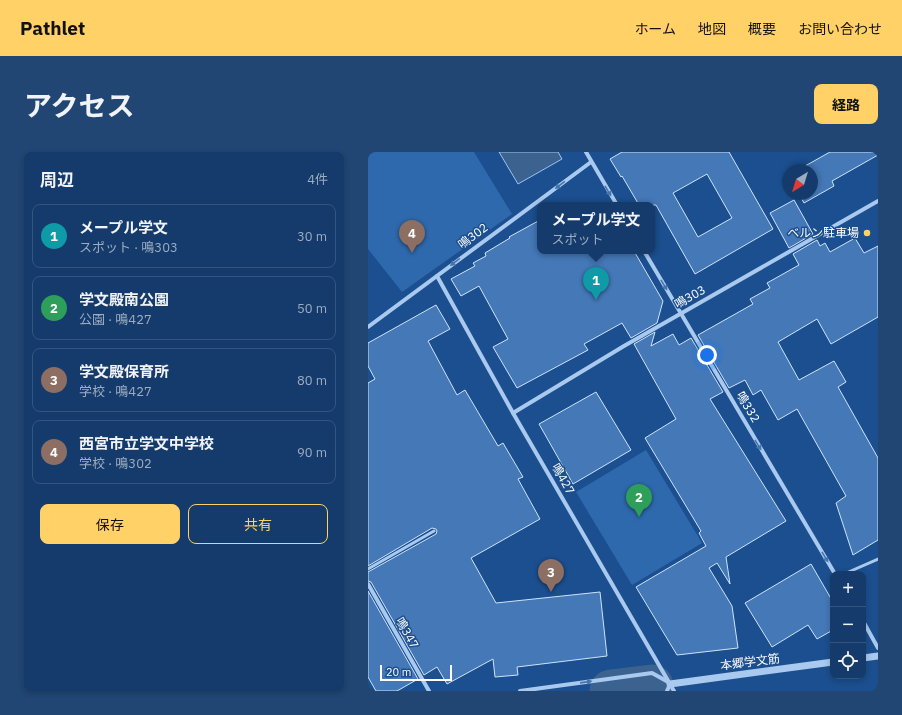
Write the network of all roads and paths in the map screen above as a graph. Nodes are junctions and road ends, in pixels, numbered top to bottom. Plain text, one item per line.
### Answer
1 (586, 152) edge
2 (591, 162) junction
3 (878, 201) edge
4 (615, 202) edge
5 (646, 254) edge
6 (437, 276) junction
7 (681, 313) junction
8 (368, 328) edge
9 (513, 413) junction
10 (434, 531) dead end
11 (878, 558) edge
12 (368, 570) edge
13 (833, 571) edge
14 (850, 571) edge
15 (368, 584) edge
16 (866, 626) edge
17 (878, 648) edge
18 (878, 656) edge
19 (866, 658) edge
20 (830, 662) edge
21 (670, 684) junction
22 (430, 691) edge
23 (520, 691) edge
24 (667, 691) edge
25 (674, 691) edge

1 - 2 street
2 -> 4 street
2 -> 6 street, 鳴302
3 - 7 street, 鳴303
5 -> 7 street, 鳴332
6 - 8 street, 鳴302
6 - 9 street, 鳴427
7 - 9 street, 鳴303
7 -> 13 street, 鳴332
9 - 21 street, 鳴427
10 - 12 lane
11 - 14 lane
15 - 22 street, 鳴347
16 - 17 street
18 - 19 street
20 - 21 street, 本郷学文筋
23 -> 21 street
21 - 24 street
21 - 25 street, 鳴427

